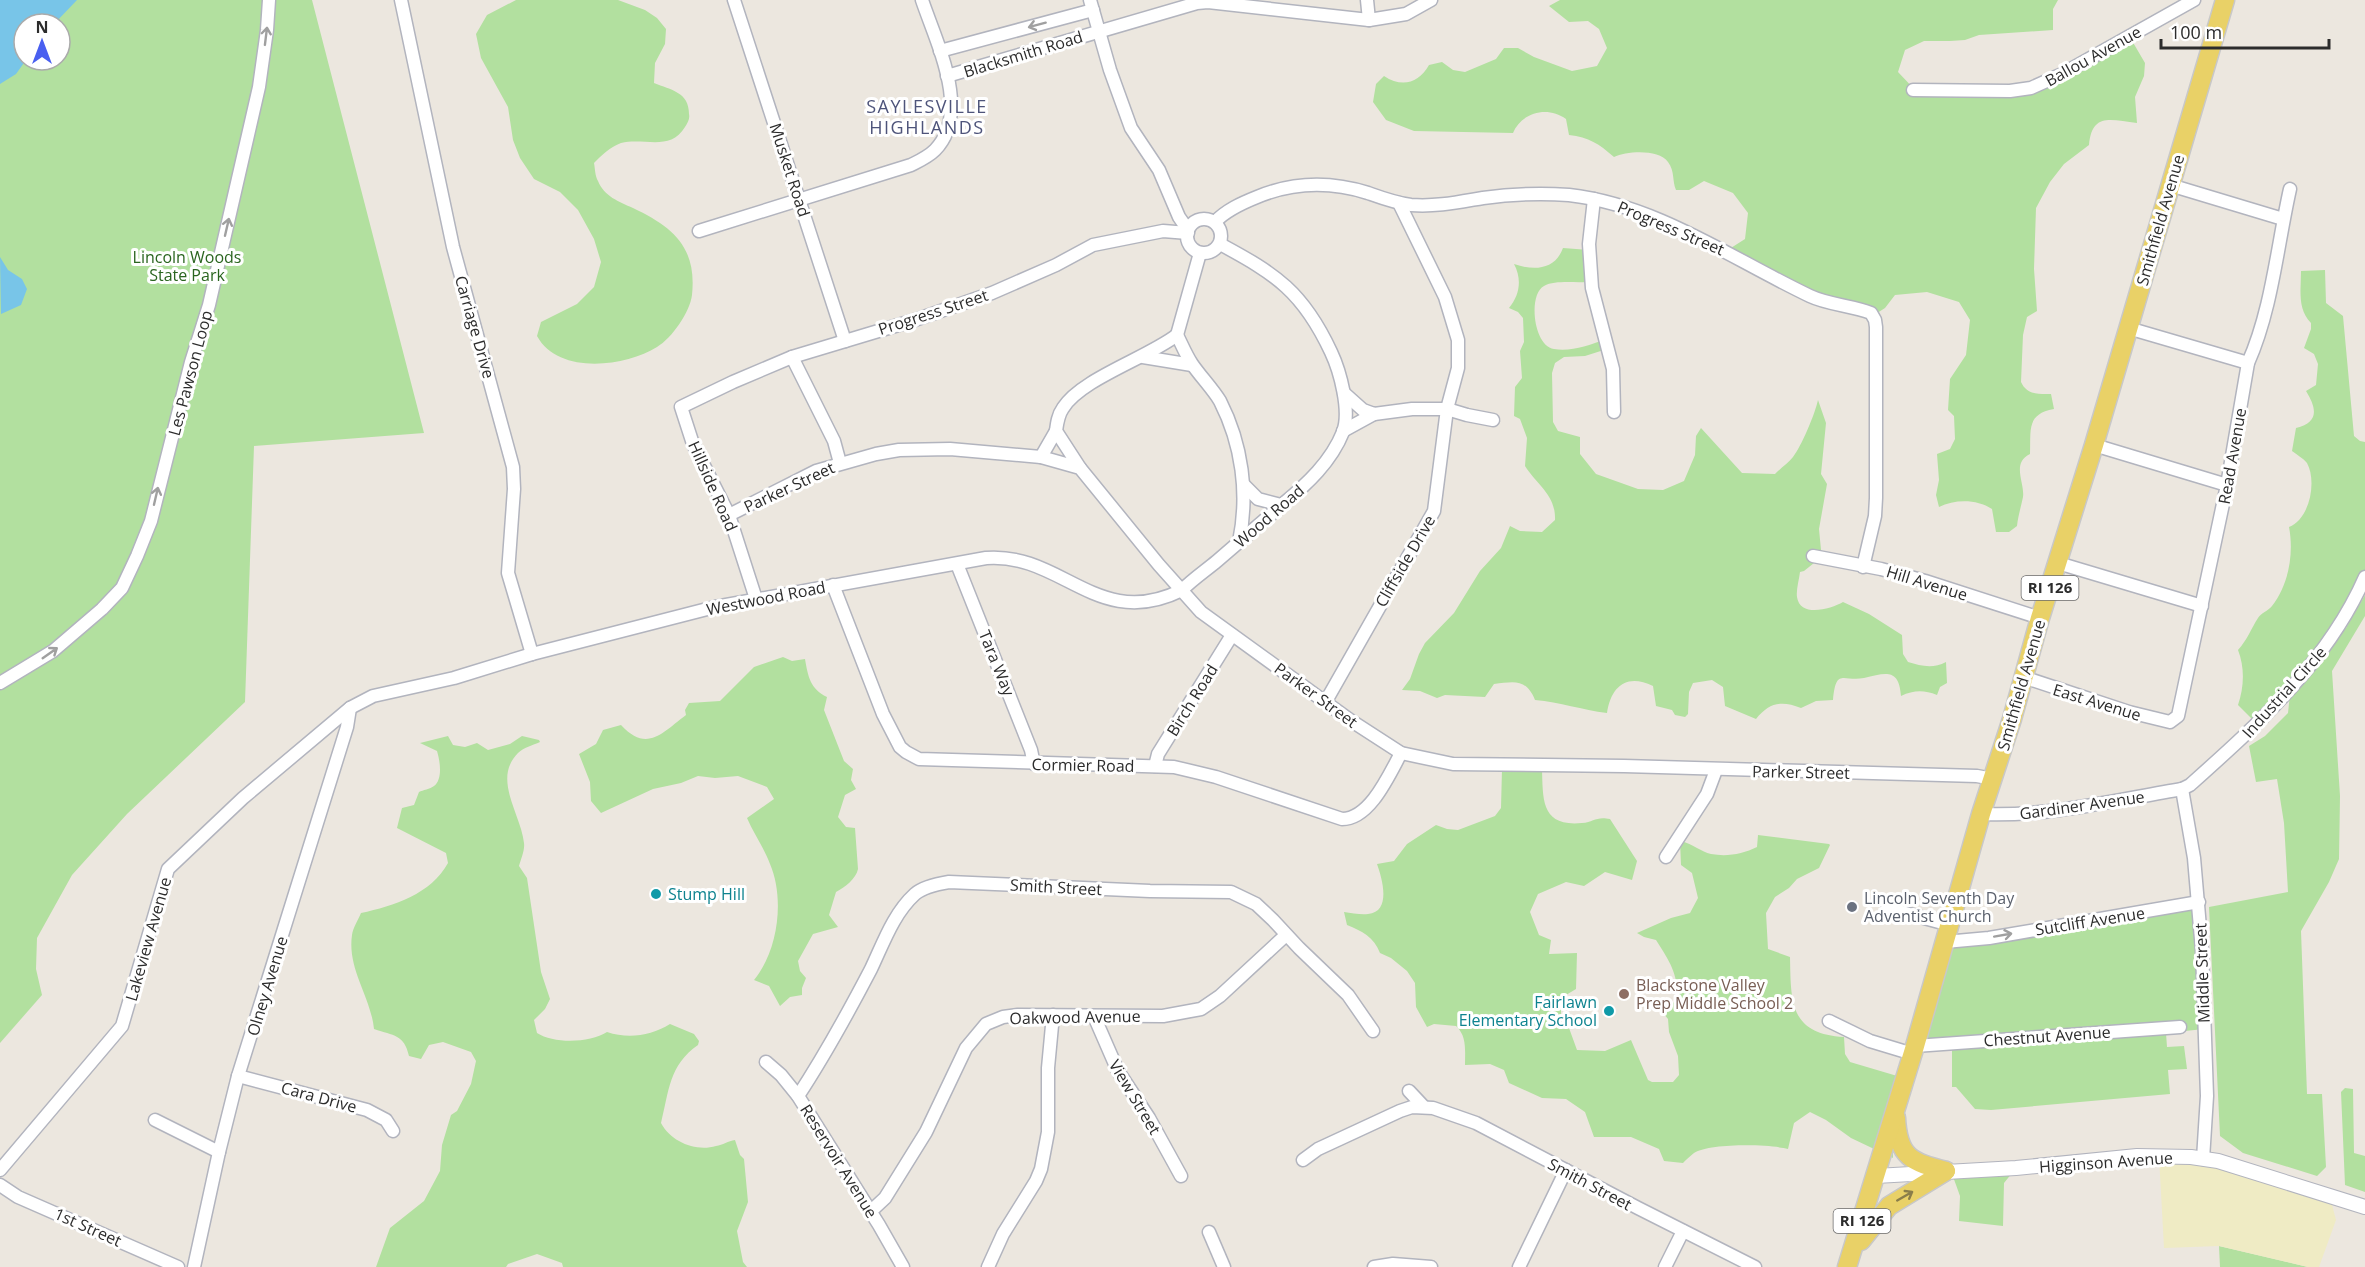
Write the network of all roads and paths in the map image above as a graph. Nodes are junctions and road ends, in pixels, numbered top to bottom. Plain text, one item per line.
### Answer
1 (268, 0) edge
2 (402, 0) edge
3 (734, 0) edge
4 (922, 0) edge
5 (1367, 0) edge
6 (1431, 0) edge
7 (2194, 0) edge
8 (2225, 0) edge
9 (1209, 1) edge
10 (1092, 5) edge
11 (1369, 20) junction
12 (1099, 31) junction
13 (940, 51) junction
14 (946, 76) junction
15 (1913, 90) dead end
16 (2170, 185) junction
17 (2290, 189) dead end
18 (799, 198) junction
19 (1594, 199) junction
20 (1399, 203) junction
21 (2283, 219) junction
22 (1215, 222) junction
23 (699, 231) dead end
24 (1188, 231) junction
25 (1220, 244) junction
26 (1200, 253) junction
27 (2128, 328) junction
28 (1177, 335) junction
29 (845, 341) junction
30 (792, 357) junction
31 (1143, 357) junction
32 (2248, 363) junction
33 (1192, 365) junction
34 (1344, 393) junction
35 (681, 407) joint
36 (1447, 409) junction
37 (1614, 412) dead end
38 (1374, 414) junction
39 (1493, 420) dead end
40 (1056, 431) junction
41 (1343, 431) junction
42 (2094, 445) junction
43 (1041, 458) junction
44 (840, 463) junction
45 (1080, 468) junction
46 (1244, 485) junction
47 (2227, 485) junction
48 (1281, 505) junction
49 (729, 515) junction
50 (1239, 542) junction
51 (1813, 556) dead end
52 (2058, 563) junction
53 (957, 564) junction
54 (1863, 567) junction
55 (2365, 577) edge
56 (833, 585) junction
57 (1182, 590) junction
58 (756, 599) junction
59 (2202, 606) junction
60 (2040, 618) junction
61 (1232, 635) junction
62 (532, 654) junction
63 (2023, 677) junction
64 (0, 683) edge
65 (1326, 701) junction
66 (350, 708) junction
67 (2173, 721) joint
68 (1401, 753) junction
69 (1034, 764) junction
70 (1155, 766) junction
71 (1716, 770) junction
72 (1993, 779) junction
73 (2182, 789) junction
74 (1981, 814) junction
75 (1666, 857) dead end
76 (2199, 902) junction
77 (1887, 908) dead end
78 (1948, 934) junction
79 (1286, 935) junction
80 (1053, 1015) junction
81 (1094, 1016) junction
82 (1829, 1021) dead end
83 (2180, 1027) dead end
84 (1373, 1031) dead end
85 (1914, 1050) junction
86 (766, 1062) dead end
87 (238, 1076) junction
88 (1409, 1091) dead end
89 (798, 1096) junction
90 (1424, 1107) junction
91 (1896, 1108) junction
92 (154, 1120) dead end
93 (393, 1131) dead end
94 (219, 1152) junction
95 (2204, 1159) junction
96 (1303, 1160) dead end
97 (0, 1170) edge
98 (1566, 1170) junction
99 (1946, 1171) junction
100 (1181, 1176) dead end
101 (1876, 1176) junction
102 (0, 1185) edge
103 (2365, 1207) edge
104 (870, 1212) junction
105 (1683, 1231) junction
106 (1209, 1232) dead end
107 (1850, 1260) edge
108 (178, 1267) edge
109 (194, 1267) edge
110 (903, 1267) edge
111 (988, 1267) edge
112 (1224, 1267) edge
113 (1374, 1267) edge
114 (1431, 1267) edge
115 (1519, 1267) edge
116 (1665, 1267) edge
117 (1755, 1267) edge

64 -> 1 street, Les Pawson Loop
2 - 62 street, Carriage Drive
3 - 18 street, Musket Road
4 - 13 street
5 - 11 street
6 - 11 street, Blacksmith Road
7 - 15 street, Ballou Avenue
8 - 16 main road, Smithfield Avenue / RI 126
9 - 11 street, Blacksmith Road
9 - 12 street, Blacksmith Road
10 - 12 street
10 -> 13 street, Blacksmith Road
12 - 14 street, Blacksmith Road
12 - 24 street
13 - 14 street
14 - 18 street
16 - 21 street
16 - 27 main road, Smithfield Avenue / RI 126
17 - 21 street, Read Avenue
18 - 23 street
18 - 29 street, Musket Road
19 - 20 street, Progress Street
19 - 37 street
19 - 54 street, Progress Street
20 - 22 street, Progress Street
20 - 36 street, Cliffside Drive
21 - 32 street, Read Avenue
22 - 24 street
22 - 25 street
24 - 26 street
24 - 29 street, Progress Street
25 - 26 street
25 - 34 street, Wood Road
26 - 28 street
27 - 32 street
27 - 42 main road, Smithfield Avenue / RI 126
28 - 31 street
28 - 33 street
29 - 30 street, Progress Street
30 - 35 street, Progress Street
30 - 44 street
31 - 33 street
31 - 40 street
32 - 47 street, Read Avenue
33 - 46 street
34 - 38 street
34 - 41 street, Wood Road
35 - 49 street, Hillside Road
36 - 38 street
36 - 39 street
36 - 65 street, Cliffside Drive
38 - 41 street
40 - 43 street
40 - 45 street
41 - 48 street, Wood Road
42 - 47 street
42 - 52 main road, Smithfield Avenue / RI 126
43 - 44 street, Parker Street
43 - 45 street, Parker Street
44 - 49 street, Parker Street
45 - 57 street, Parker Street
46 - 48 street
46 - 50 street
47 - 59 street, Read Avenue
48 - 50 street, Wood Road
49 - 58 street, Hillside Road
50 - 57 street, Wood Road
51 - 54 street, Hill Avenue
52 - 59 street
52 - 60 main road, Smithfield Avenue / RI 126
53 - 56 street, Westwood Road
53 - 57 street, Westwood Road
53 - 69 street, Tara Way
54 - 60 street, Hill Avenue
55 - 73 street, Industrial Circle
56 - 58 street, Westwood Road
56 - 69 street, Cormier Road
57 - 61 street, Parker Street
58 - 62 street, Westwood Road
59 - 67 street, Read Avenue
60 - 63 main road, Smithfield Avenue / RI 126
61 - 65 street, Parker Street
61 - 70 street, Birch Road
62 - 66 street, Westwood Road
63 - 67 street, East Avenue
63 - 72 main road, Smithfield Avenue / RI 126
65 - 68 street, Parker Street
66 - 87 street, Olney Avenue
66 - 97 street, Lakeview Avenue
68 - 70 street, Cormier Road
68 - 71 street, Parker Street
69 - 70 street, Cormier Road
71 - 72 street, Parker Street
71 - 75 street
72 - 74 main road, Smithfield Avenue / RI 126
73 - 74 street, Gardiner Avenue
73 - 76 street, Middle Street
74 - 78 main road, Smithfield Avenue / RI 126
78 -> 76 street, Sutcliff Avenue
76 - 95 street, Middle Street
77 - 78 street
78 - 85 main road, Smithfield Avenue / RI 126
79 - 81 street, Oakwood Avenue
79 - 84 street, Smith Street
79 - 89 street, Smith Street
80 - 81 street, Oakwood Avenue
80 - 104 street, Oakwood Avenue
80 - 111 street
81 - 100 street, View Street
82 - 85 street
83 - 85 street, Chestnut Avenue
85 - 91 main road, Smithfield Avenue / RI 126
86 - 89 street, Reservoir Avenue
87 - 93 street, Cara Drive
87 - 94 street, Olney Avenue
88 - 90 street
89 - 104 street, Reservoir Avenue
90 - 96 street
90 - 98 street, Smith Street
91 - 99 main road
91 - 101 main road, Smithfield Avenue / RI 126
92 - 94 street
94 - 109 street, Olney Avenue
95 - 99 street, Higginson Avenue
95 - 103 street, Higginson Avenue
98 - 105 street, Smith Street
98 - 115 street
99 - 101 street, Higginson Avenue
107 -> 99 main road
101 - 107 main road, Smithfield Avenue / RI 126
102 - 108 street, 1st Street
104 - 110 street, Reservoir Avenue
105 - 116 street
105 - 117 street, Smith Street
106 - 112 street
113 - 114 street

